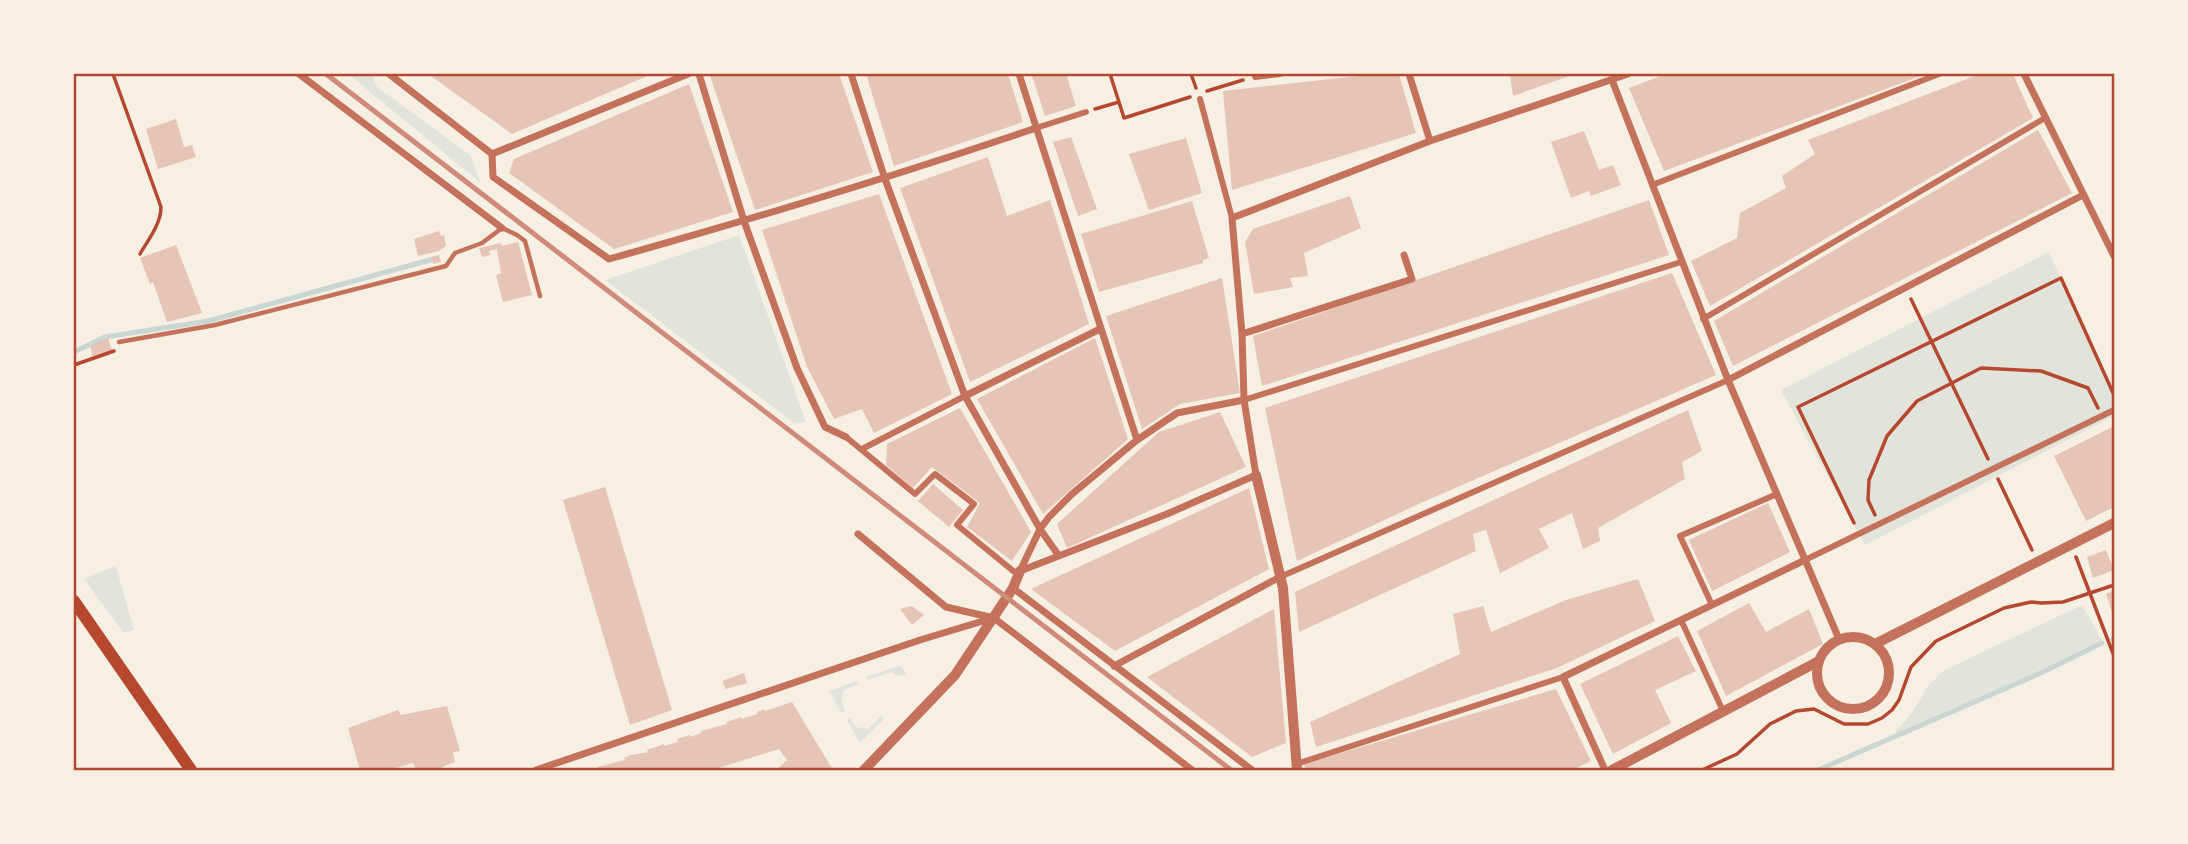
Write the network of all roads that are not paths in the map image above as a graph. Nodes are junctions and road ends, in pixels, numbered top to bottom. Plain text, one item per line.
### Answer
1 (299, 74) edge
2 (389, 74) edge
3 (688, 74) edge
4 (699, 74) edge
5 (851, 74) edge
6 (1019, 74) edge
7 (1280, 74) edge
8 (1409, 74) edge
9 (1628, 74) edge
10 (1938, 74) edge
11 (2024, 74) edge
12 (1255, 77) road end
13 (1611, 77) edge
14 (1200, 99) dead end
15 (1086, 112) road end
16 (2045, 118) junction
17 (1036, 128) junction
18 (1430, 141) junction
19 (492, 154) junction
20 (885, 179) junction
21 (1652, 185) junction
22 (2083, 195) junction
23 (1232, 218) junction
24 (744, 221) junction
25 (502, 228) junction
26 (1404, 255) dead end
27 (2115, 256) edge
28 (1681, 262) junction
29 (540, 296) dead end
30 (1703, 319) junction
31 (1100, 329) junction
32 (1242, 334) junction
33 (119, 342) road end
34 (1728, 380) junction
35 (965, 396) junction
36 (1244, 400) junction
37 (2115, 410) edge
38 (846, 437) joint
39 (1137, 440) junction
40 (862, 449) junction
41 (1256, 475) junction
42 (1777, 494) junction
43 (2115, 523) edge
44 (1040, 529) junction
45 (858, 534) dead end
46 (1059, 556) junction
47 (1805, 560) junction
48 (1019, 573) junction
49 (1280, 577) junction
50 (1013, 588) junction
51 (74, 601) edge
52 (1712, 605) junction
53 (994, 618) junction
54 (1681, 620) junction
55 (1839, 639) junction
56 (1875, 644) junction
57 (1819, 661) junction
58 (1114, 666) junction
59 (1563, 677) junction
60 (1723, 712) junction
61 (1296, 767) edge
62 (191, 771) edge
63 (536, 771) edge
64 (864, 771) edge
65 (1192, 771) edge
66 (1252, 771) edge
67 (1605, 771) edge
68 (1612, 771) edge

1 - 25 street
2 - 19 street
3 - 19 street
4 - 24 street
5 - 20 street
6 - 17 street
7 - 12 street
8 - 18 street
9 - 13 street
10 - 21 street
11 - 16 street
13 - 18 street
13 - 21 street
14 - 23 street
15 - 17 street
16 - 22 street
16 - 30 street
17 - 20 street
17 - 31 street
18 - 23 street
19 - 24 street
20 - 24 street
20 - 35 street
21 - 28 street
22 - 27 street
22 - 34 street
23 - 32 street
24 - 38 street
25 - 29 lane
25 - 33 lane
26 - 32 street
28 - 30 street
28 - 36 street
30 - 34 street
31 - 35 street
31 - 39 street
32 - 36 street
34 - 42 street
34 - 49 street
35 - 40 street
35 - 44 street
36 - 39 street
36 - 41 street
37 - 47 street
38 - 40 street
39 - 44 street
40 - 48 street
41 - 46 street
41 - 49 street
42 - 47 street
42 - 52 street
43 - 56 street
44 - 46 street
44 - 48 street
45 - 53 street
46 - 48 street
47 - 52 street
47 - 55 street
48 - 50 street
49 - 58 street
49 - 61 street
50 - 53 street
50 - 58 street
51 - 62 main road
52 - 54 street
53 - 63 street
53 - 64 street
53 - 65 street
54 - 59 street
54 - 60 street
55 - 56 street
55 - 57 street
56 - 57 street
57 - 60 street
58 - 66 street
59 - 61 street
59 - 67 street
60 - 68 street

